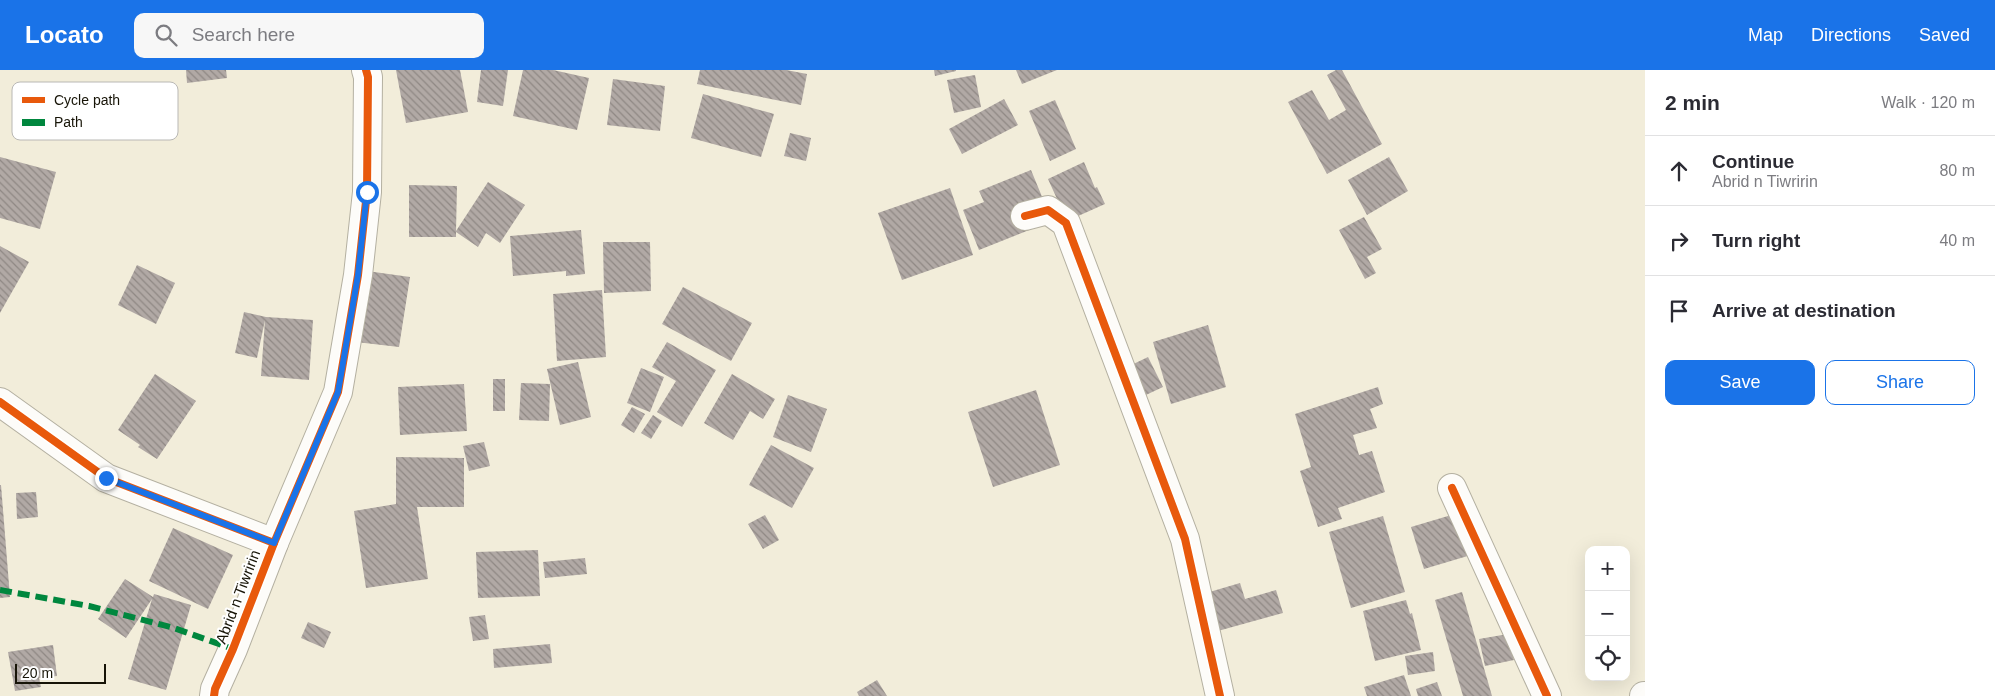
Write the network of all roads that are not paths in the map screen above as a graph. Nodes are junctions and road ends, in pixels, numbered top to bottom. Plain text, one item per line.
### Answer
1 (366, 70) edge
2 (1025, 216) dead end
3 (0, 402) edge
4 (1452, 488) dead end
5 (274, 543) junction
6 (214, 696) edge
7 (1220, 696) edge
8 (1547, 696) edge

1 - 5 street, Abrid n Tiwririn
2 - 7 street
3 - 5 street
4 - 8 street
5 - 6 street, Abrid n Tiwririn

